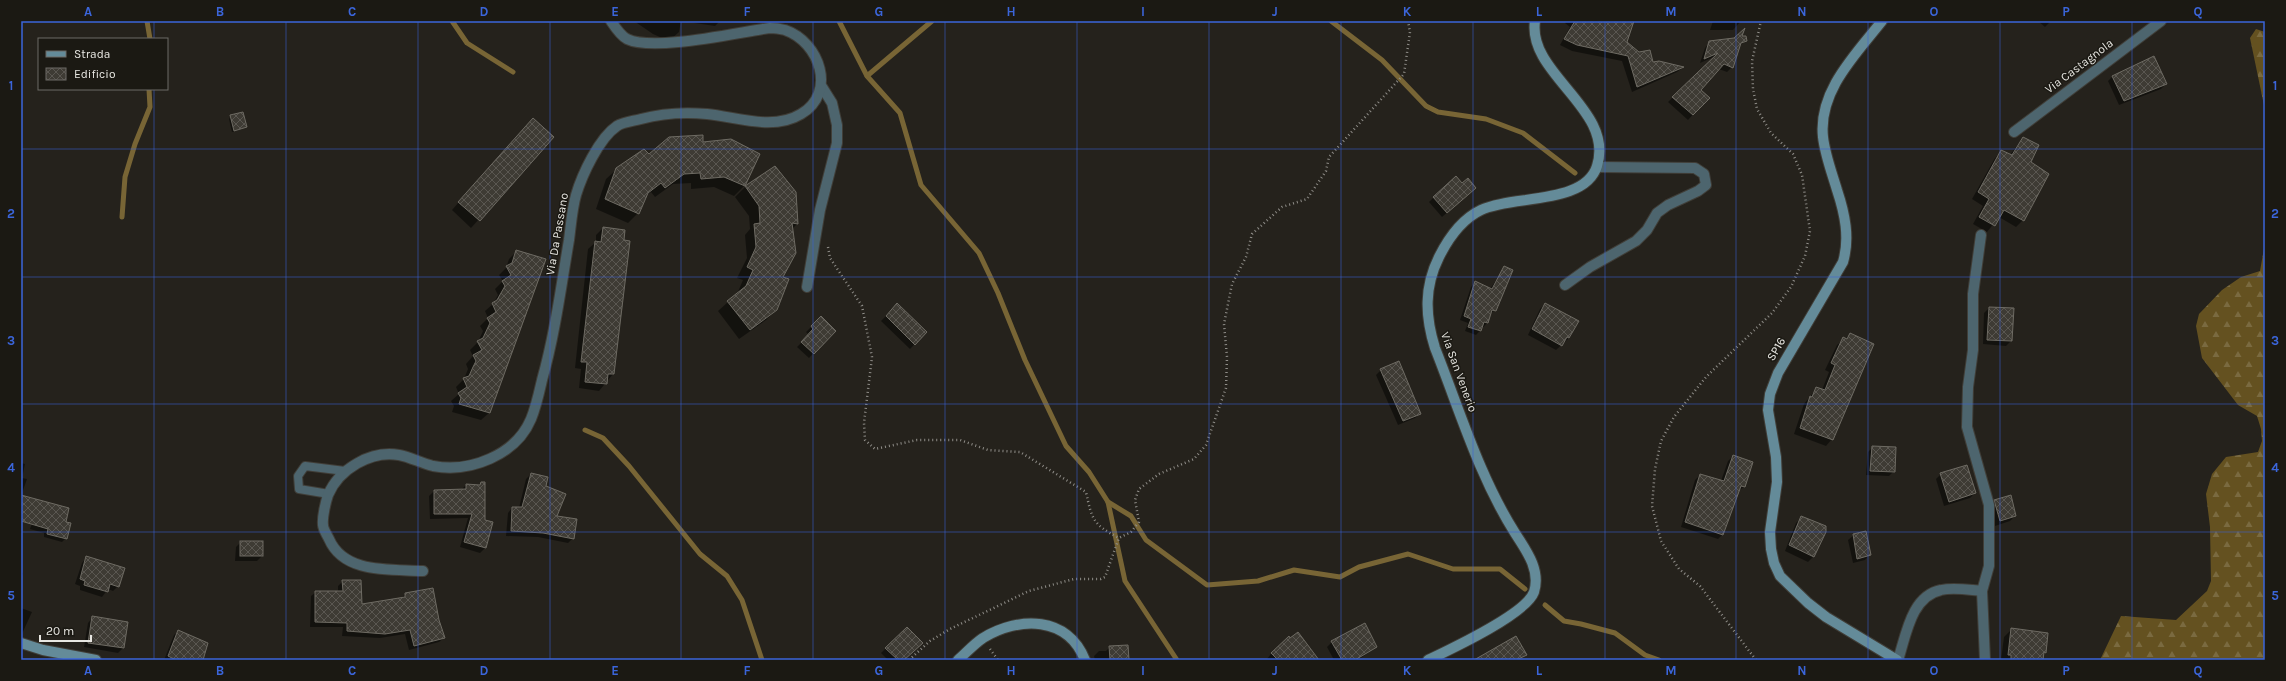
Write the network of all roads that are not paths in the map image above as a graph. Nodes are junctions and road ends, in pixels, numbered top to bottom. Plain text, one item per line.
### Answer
1 (611, 21) edge
2 (1535, 21) edge
3 (1882, 21) edge
4 (2161, 21) edge
5 (822, 87) junction
6 (2014, 132) dead end
7 (1597, 167) junction
8 (1981, 235) dead end
9 (1564, 285) dead end
10 (807, 287) dead end
11 (345, 472) junction
12 (329, 494) junction
13 (423, 571) dead end
14 (1982, 591) junction
15 (21, 643) edge
16 (96, 660) edge
17 (958, 660) edge
18 (1085, 660) edge
19 (1428, 660) edge
20 (1898, 660) edge
21 (1985, 660) edge

1 - 5 street
2 - 7 street, Via San Venerio
3 - 20 street, SP16 / SP16
4 - 6 street, Via Castagnola
5 - 10 street
5 - 11 street, Via Da Passano
7 - 9 street
7 - 19 street, Via San Venerio
8 - 14 street
11 - 12 street, Via Da Passano
11 - 12 lane
12 - 13 street, Via Da Passano
14 - 20 street
14 - 21 street
15 - 16 street
17 - 18 street

